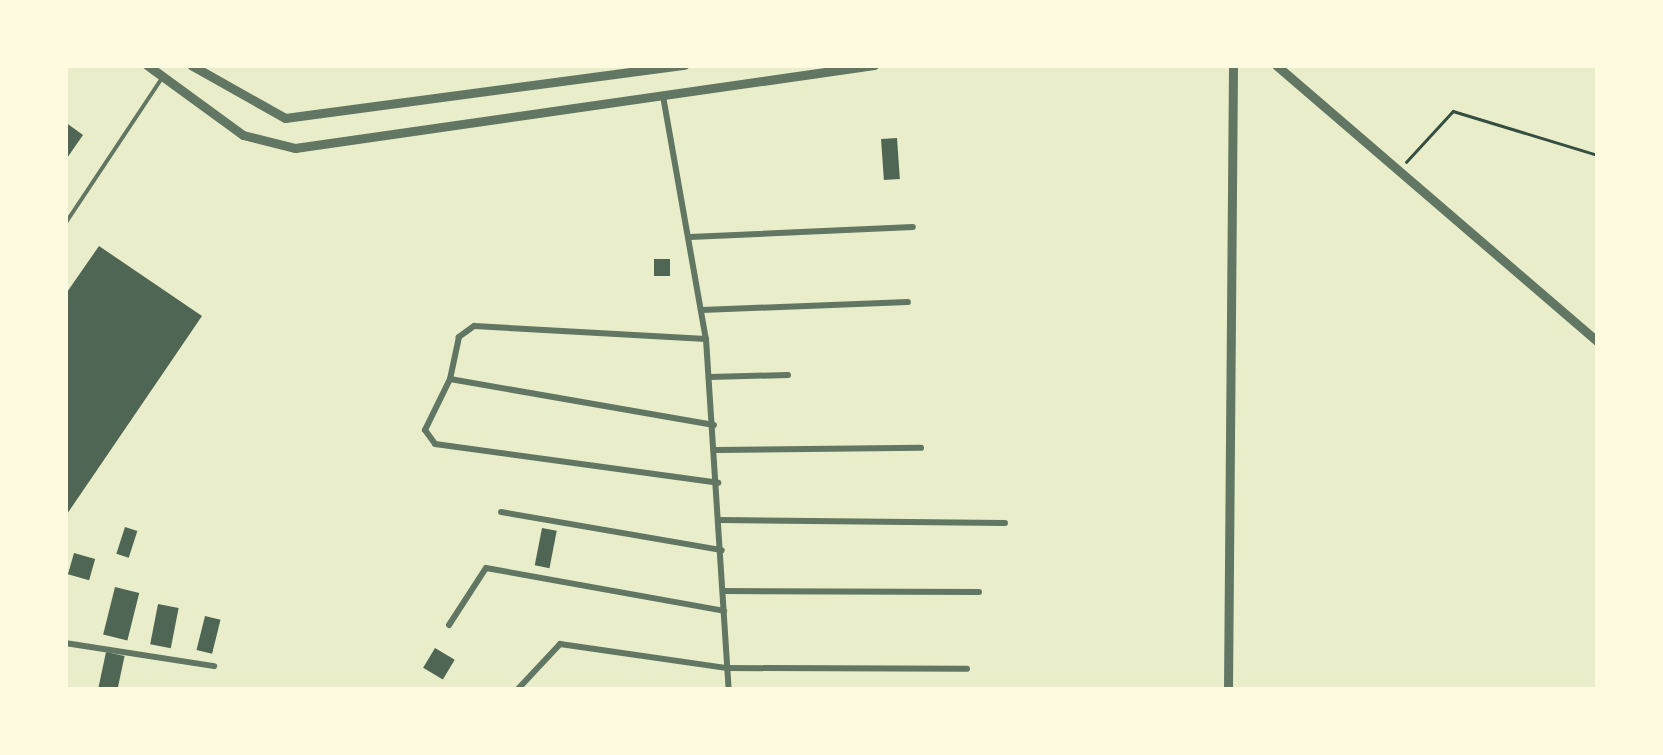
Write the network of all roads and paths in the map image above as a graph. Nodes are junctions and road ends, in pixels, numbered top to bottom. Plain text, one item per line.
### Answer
1 (148, 65) edge
2 (192, 65) edge
3 (684, 65) edge
4 (874, 65) edge
5 (1233, 65) edge
6 (1276, 65) edge
7 (623, 70) edge
8 (163, 76) junction
9 (663, 96) junction
10 (1598, 154) edge
11 (1398, 171) junction
12 (65, 224) edge
13 (914, 226) dead end
14 (690, 237) junction
15 (908, 302) dead end
16 (702, 310) junction
17 (706, 339) junction
18 (1598, 342) edge
19 (788, 375) dead end
20 (710, 377) junction
21 (450, 378) junction
22 (714, 425) junction
23 (921, 448) dead end
24 (716, 450) junction
25 (718, 484) junction
26 (500, 512) dead end
27 (720, 520) junction
28 (1005, 523) dead end
29 (722, 550) junction
30 (724, 591) junction
31 (978, 592) dead end
32 (724, 611) junction
33 (449, 625) dead end
34 (65, 643) edge
35 (214, 666) dead end
36 (728, 668) junction
37 (967, 669) dead end
38 (517, 690) edge
39 (729, 690) edge
40 (1228, 690) edge

1 - 8 street
2 - 7 street
3 - 7 street
4 - 9 street
5 - 40 street
6 - 11 street
8 - 9 street
8 - 12 lane
9 - 14 street
10 - 11 path
11 - 18 street
13 - 14 street
14 - 16 street
15 - 16 street
16 - 17 street
17 - 20 street
17 - 21 street
19 - 20 street
20 - 22 street
21 - 22 street
21 - 25 street
22 - 24 street
23 - 24 street
24 - 25 street
25 - 27 street
26 - 29 street
27 - 28 street
27 - 29 street
29 - 30 street
30 - 31 street
30 - 32 street
32 - 33 street
32 - 36 street
34 - 35 street
36 - 37 street
36 - 38 street
36 - 39 street

